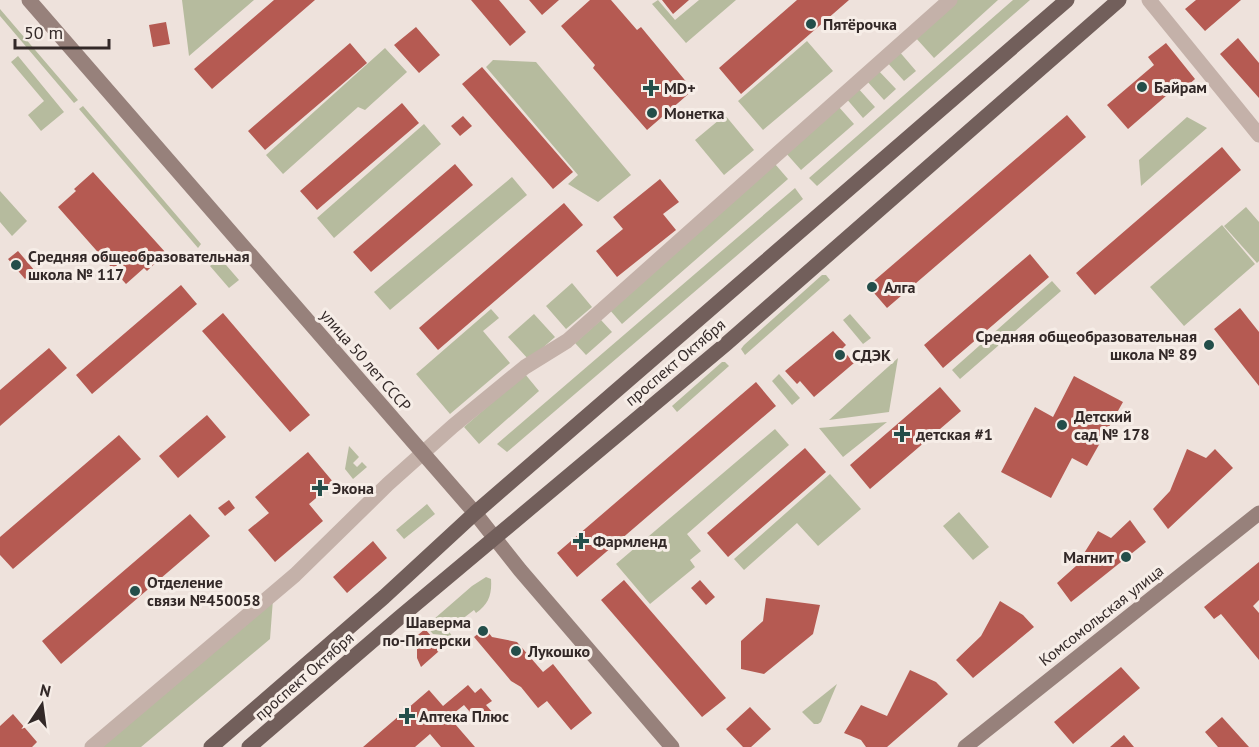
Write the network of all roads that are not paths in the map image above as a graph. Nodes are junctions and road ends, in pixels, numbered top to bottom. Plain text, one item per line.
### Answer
1 (29, 0) edge
2 (950, 0) edge
3 (1067, 0) edge
4 (1119, 0) edge
5 (1149, 0) edge
6 (1259, 135) edge
7 (423, 452) junction
8 (475, 513) junction
9 (1259, 513) edge
10 (496, 538) junction
11 (92, 747) edge
12 (211, 747) edge
13 (249, 747) edge
14 (672, 747) edge
15 (965, 747) edge

1 - 7 main road, улица 50 лет СССР
2 - 7 street
3 - 8 main road, проспект Октября
4 - 10 main road, проспект Октября
5 - 6 street
7 - 8 main road, улица 50 лет СССР
7 - 11 street
8 - 10 main road, улица 50 лет СССР
8 - 12 main road, проспект Октября
9 - 15 main road, Комсомольская улица
10 - 13 main road, проспект Октября
10 - 14 main road, улица 50 лет СССР

